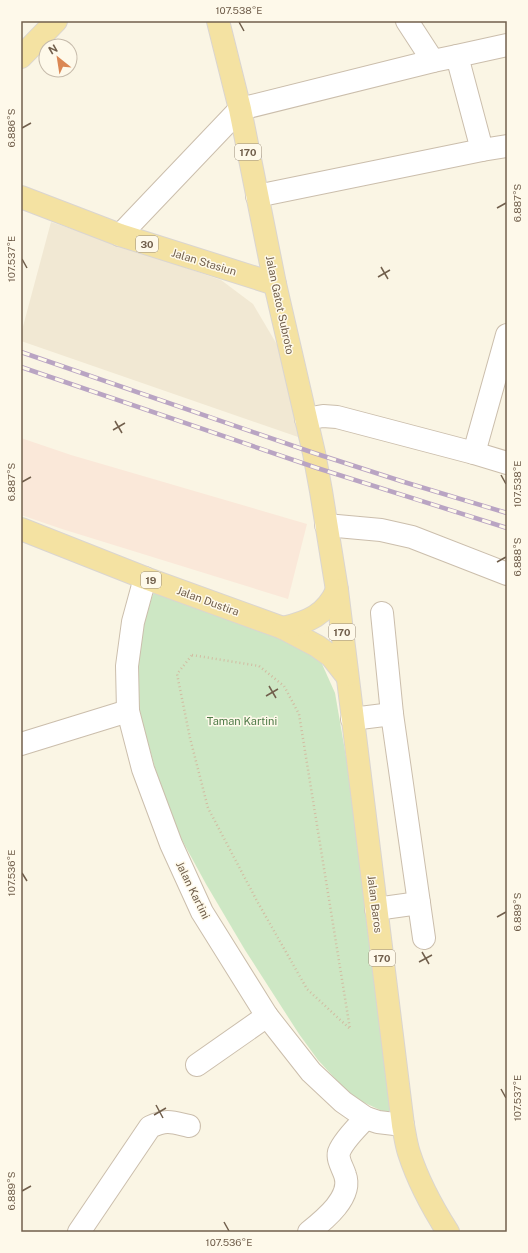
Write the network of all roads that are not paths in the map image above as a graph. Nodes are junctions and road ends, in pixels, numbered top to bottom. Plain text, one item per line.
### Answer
1 (56, 21) edge
2 (218, 21) edge
3 (407, 21) edge
4 (507, 45) edge
5 (457, 56) junction
6 (21, 58) edge
7 (433, 61) junction
8 (240, 109) junction
9 (507, 146) edge
10 (482, 150) junction
11 (257, 196) junction
12 (21, 197) edge
13 (120, 235) junction
14 (275, 284) junction
15 (507, 335) edge
16 (306, 419) junction
17 (474, 452) junction
18 (507, 463) edge
19 (326, 525) junction
20 (21, 529) edge
21 (507, 574) edge
22 (145, 578) junction
23 (337, 590) junction
24 (382, 613) dead end
25 (283, 628) junction
26 (346, 675) junction
27 (128, 711) junction
28 (392, 714) junction
29 (352, 719) junction
30 (21, 744) edge
31 (419, 903) junction
32 (376, 909) junction
33 (424, 938) dead end
34 (267, 1016) junction
35 (197, 1065) dead end
36 (366, 1118) junction
37 (403, 1125) junction
38 (189, 1126) dead end
39 (79, 1232) edge
40 (309, 1232) edge
41 (448, 1232) edge

1 - 6 main road
2 - 8 main road, Jalan Gatot Subroto / 170
3 - 7 street
4 - 5 street
5 - 7 street
5 - 10 street
7 - 8 street
8 - 11 main road, Jalan Gatot Subroto / 170
8 - 13 street
9 - 10 street
10 - 11 street
11 - 14 main road, Jalan Gatot Subroto / 170
12 - 13 main road, Jalan Stasiun / 30
13 - 14 main road, Jalan Stasiun / 30
14 - 16 main road, Jalan Gatot Subroto / 170
15 - 17 street
16 - 17 street
16 - 19 main road, Jalan Gatot Subroto / 170
17 - 18 street
19 - 21 street
19 - 23 main road, Jalan Gatot Subroto / 170
20 - 22 main road, Jalan Dustira / 19
22 - 25 main road, Jalan Dustira / 19
22 - 27 street, Jalan Kartini
23 - 25 main road
23 - 26 main road, Jalan Baros / 170
24 - 28 street
25 - 26 main road, Jalan Dustira / 19
26 - 29 main road, Jalan Baros / 170
27 - 30 street
27 - 34 street, Jalan Kartini
28 - 29 street
28 - 31 street
29 - 32 main road, Jalan Baros / 170
31 - 32 street
31 - 33 street
32 - 37 main road, Jalan Baros / 170
34 - 35 street
34 - 36 street, Jalan Kartini
36 - 37 street, Jalan Kartini
36 - 40 street
37 - 41 main road, Jalan Baros / 170
38 - 39 street

